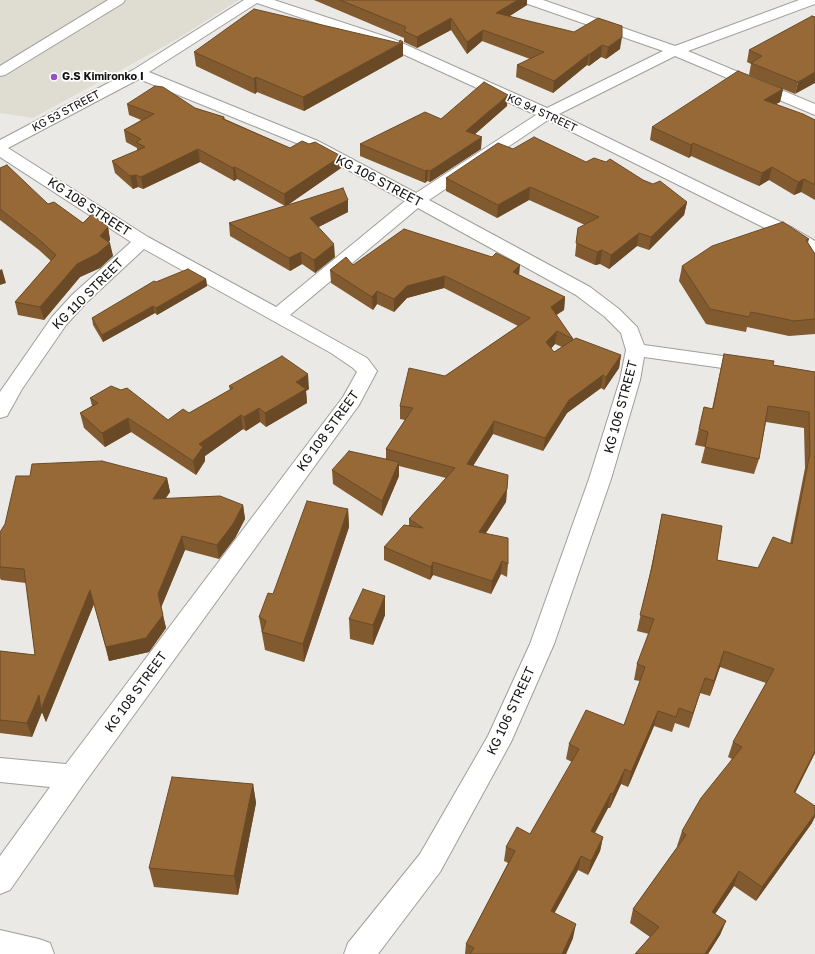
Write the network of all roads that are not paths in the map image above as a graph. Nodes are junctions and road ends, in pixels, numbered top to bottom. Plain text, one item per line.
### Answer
1 (118, 0) edge
2 (253, 0) edge
3 (260, 0) edge
4 (530, 0) edge
5 (813, 1) edge
6 (675, 51) junction
7 (0, 55) edge
8 (17, 62) junction
9 (0, 72) edge
10 (138, 74) junction
11 (815, 110) edge
12 (547, 114) junction
13 (0, 146) edge
14 (0, 150) edge
15 (416, 201) junction
16 (142, 242) junction
17 (815, 249) edge
18 (278, 315) junction
19 (636, 350) junction
20 (772, 368) edge
21 (0, 411) edge
22 (0, 770) edge
23 (73, 778) junction
24 (0, 880) edge
25 (0, 944) edge
26 (39, 954) edge
27 (358, 954) edge

1 - 8 street
2 - 10 street, KG 53 STREET
3 - 12 street, KG 94 STREET
4 - 6 street
5 - 6 street
6 - 11 street
6 - 12 street
7 - 8 street
8 - 9 street
10 - 13 street, KG 53 STREET
10 - 15 street, KG 106 STREET
12 - 15 street
12 - 17 street, KG 94 STREET
14 - 16 street, KG 108 STREET
15 - 18 street
15 - 19 street, KG 106 STREET
16 - 18 street, KG 108 STREET
16 - 21 street, KG 110 STREET
18 - 23 street, KG 108 STREET
19 - 20 street
19 - 27 street, KG 106 STREET
22 - 23 street
23 - 24 street
25 - 26 street

